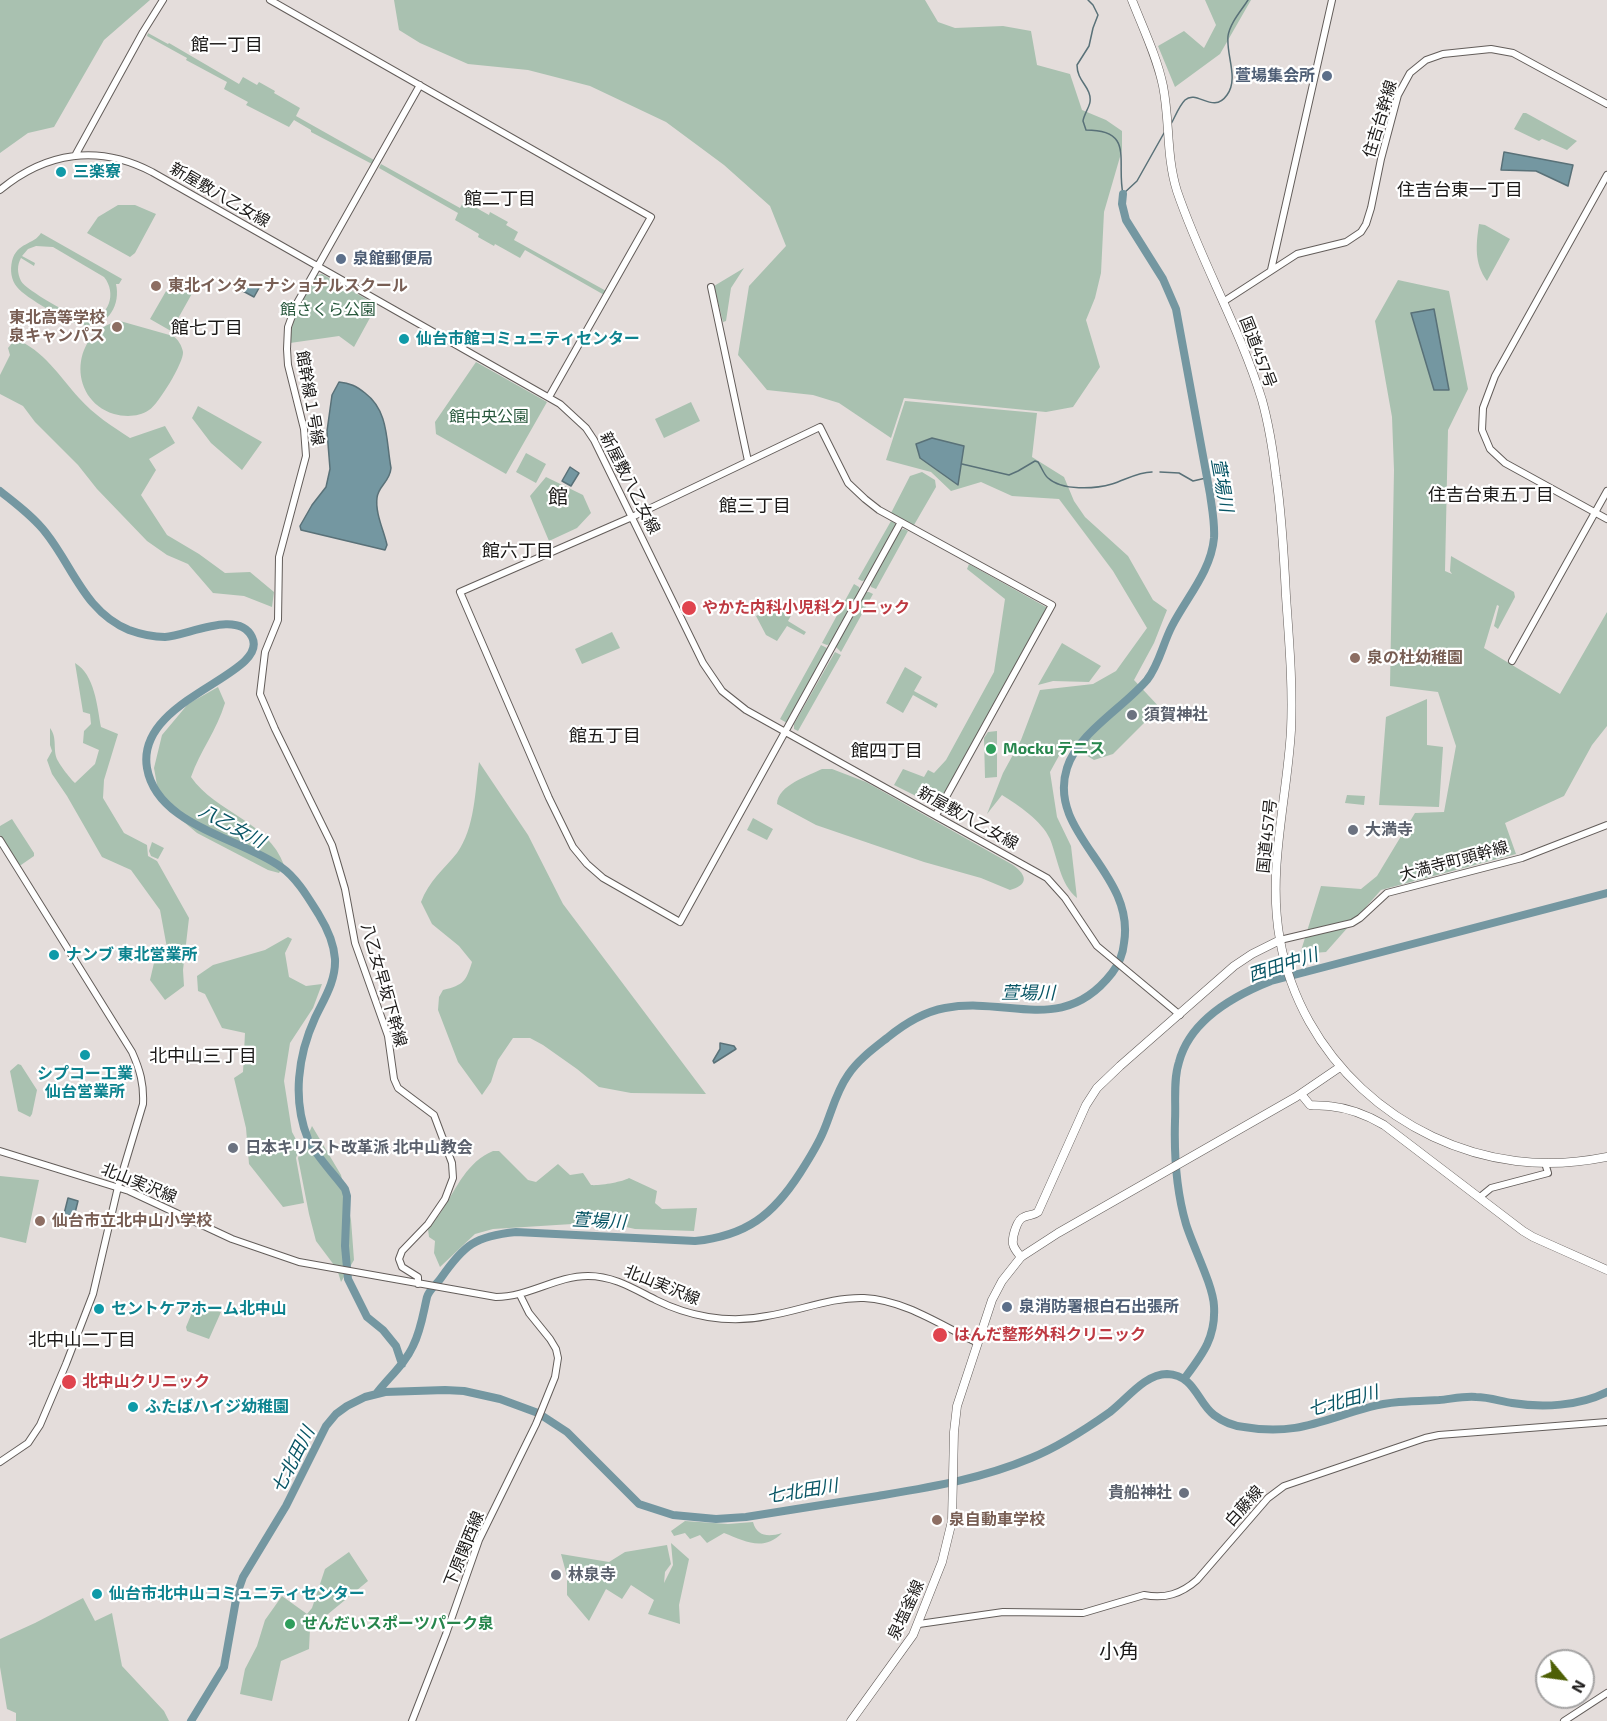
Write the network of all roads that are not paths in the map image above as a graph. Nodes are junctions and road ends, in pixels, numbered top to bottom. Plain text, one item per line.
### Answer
1 (163, 0) edge
2 (270, 0) edge
3 (1132, 0) edge
4 (1332, 0) edge
5 (420, 85) junction
6 (1607, 104) edge
7 (76, 154) junction
8 (1607, 175) edge
9 (0, 190) edge
10 (318, 266) junction
11 (1271, 270) junction
12 (711, 287) dead end
13 (1223, 302) junction
14 (549, 397) junction
15 (748, 461) junction
16 (1607, 491) edge
17 (1594, 512) junction
18 (632, 517) junction
19 (1607, 519) edge
20 (901, 522) junction
21 (276, 629) joint
22 (1512, 661) dead end
23 (785, 732) junction
24 (936, 815) junction
25 (1607, 825) edge
26 (0, 840) edge
27 (1280, 940) junction
28 (1180, 1015) junction
29 (1340, 1068) junction
30 (1301, 1094) junction
31 (0, 1151) edge
32 (1607, 1157) edge
33 (1545, 1163) junction
34 (118, 1187) junction
35 (1480, 1197) junction
36 (1021, 1257) junction
37 (1607, 1270) edge
38 (420, 1284) junction
39 (520, 1295) junction
40 (978, 1342) junction
41 (1607, 1422) edge
42 (0, 1462) edge
43 (919, 1624) junction
44 (1607, 1693) edge
45 (412, 1721) edge
46 (851, 1721) edge
47 (1564, 1721) edge

1 - 7 street
2 - 5 street
3 - 13 main road, 国道457号
4 - 11 street
5 - 10 street, 館幹線１号線
5 - 14 street
6 - 11 street, 住吉台幹線
7 - 9 street, 新屋敷八乙女線
7 - 10 street, 新屋敷八乙女線
8 - 17 street
10 - 14 street, 新屋敷八乙女線
10 - 21 street, 館幹線１号線
11 - 13 street, 住吉台幹線
12 - 15 street
13 - 27 main road, 国道457号
14 - 18 street, 新屋敷八乙女線
15 - 18 street
15 - 20 street
16 - 17 street
17 - 19 street
17 - 22 street
18 - 23 street, 新屋敷八乙女線
18 - 23 street
20 - 23 street
20 - 24 street
21 - 38 street, 八乙女早坂下幹線
23 - 24 street, 新屋敷八乙女線
24 - 28 street, 新屋敷八乙女線
25 - 27 street, 大満寺町頭幹線
26 - 34 street
27 - 28 main road
27 - 29 main road, 国道457号
28 - 36 main road
29 - 30 main road
29 - 33 main road, 国道457号
30 - 35 main road
30 - 36 main road
31 - 34 street, 北山実沢線
32 - 33 main road, 国道457号
33 - 35 street
34 - 38 street, 北山実沢線
34 - 42 street
35 - 37 main road
36 - 40 main road
38 - 39 street, 北山実沢線
39 - 40 street, 北山実沢線
39 - 45 street, 下原関西線
40 - 43 main road, 泉塩釜線
41 - 43 street, 白藤線
43 - 46 main road, 泉塩釜線
44 - 47 street

